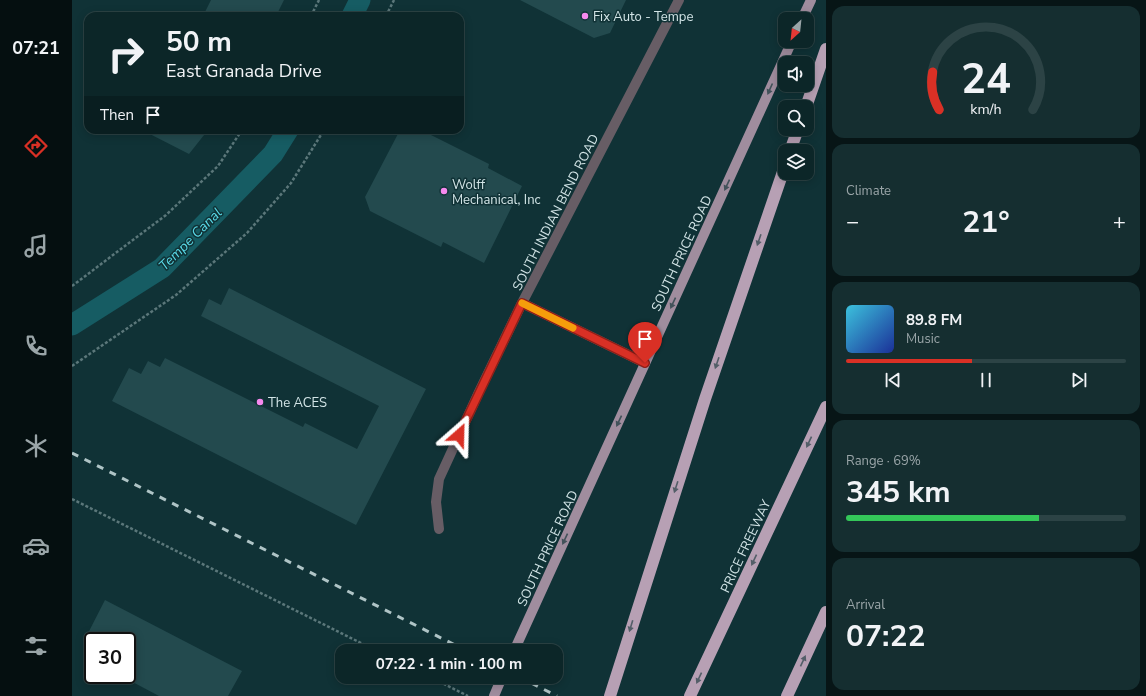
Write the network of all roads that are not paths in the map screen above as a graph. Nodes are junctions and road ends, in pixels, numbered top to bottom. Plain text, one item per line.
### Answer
1 (679, 0) edge
2 (811, 0) edge
3 (805, 12) edge
4 (789, 48) edge
5 (826, 50) edge
6 (808, 100) edge
7 (780, 180) edge
8 (522, 303) junction
9 (645, 363) junction
10 (826, 407) edge
11 (440, 529) dead end
12 (826, 612) edge
13 (517, 644) edge
14 (499, 684) edge
15 (494, 696) edge
16 (610, 696) edge
17 (690, 696) edge
18 (787, 696) edge

1 - 8 street, SOUTH INDIAN BEND ROAD
2 - 3 main road
4 -> 9 main road, SOUTH PRICE ROAD
5 - 6 highway
7 -> 16 highway
8 - 9 street
8 - 11 street, SOUTH INDIAN BEND ROAD
9 -> 13 main road, SOUTH PRICE ROAD
10 -> 17 highway, PRICE FREEWAY
18 -> 12 highway
14 - 15 main road

